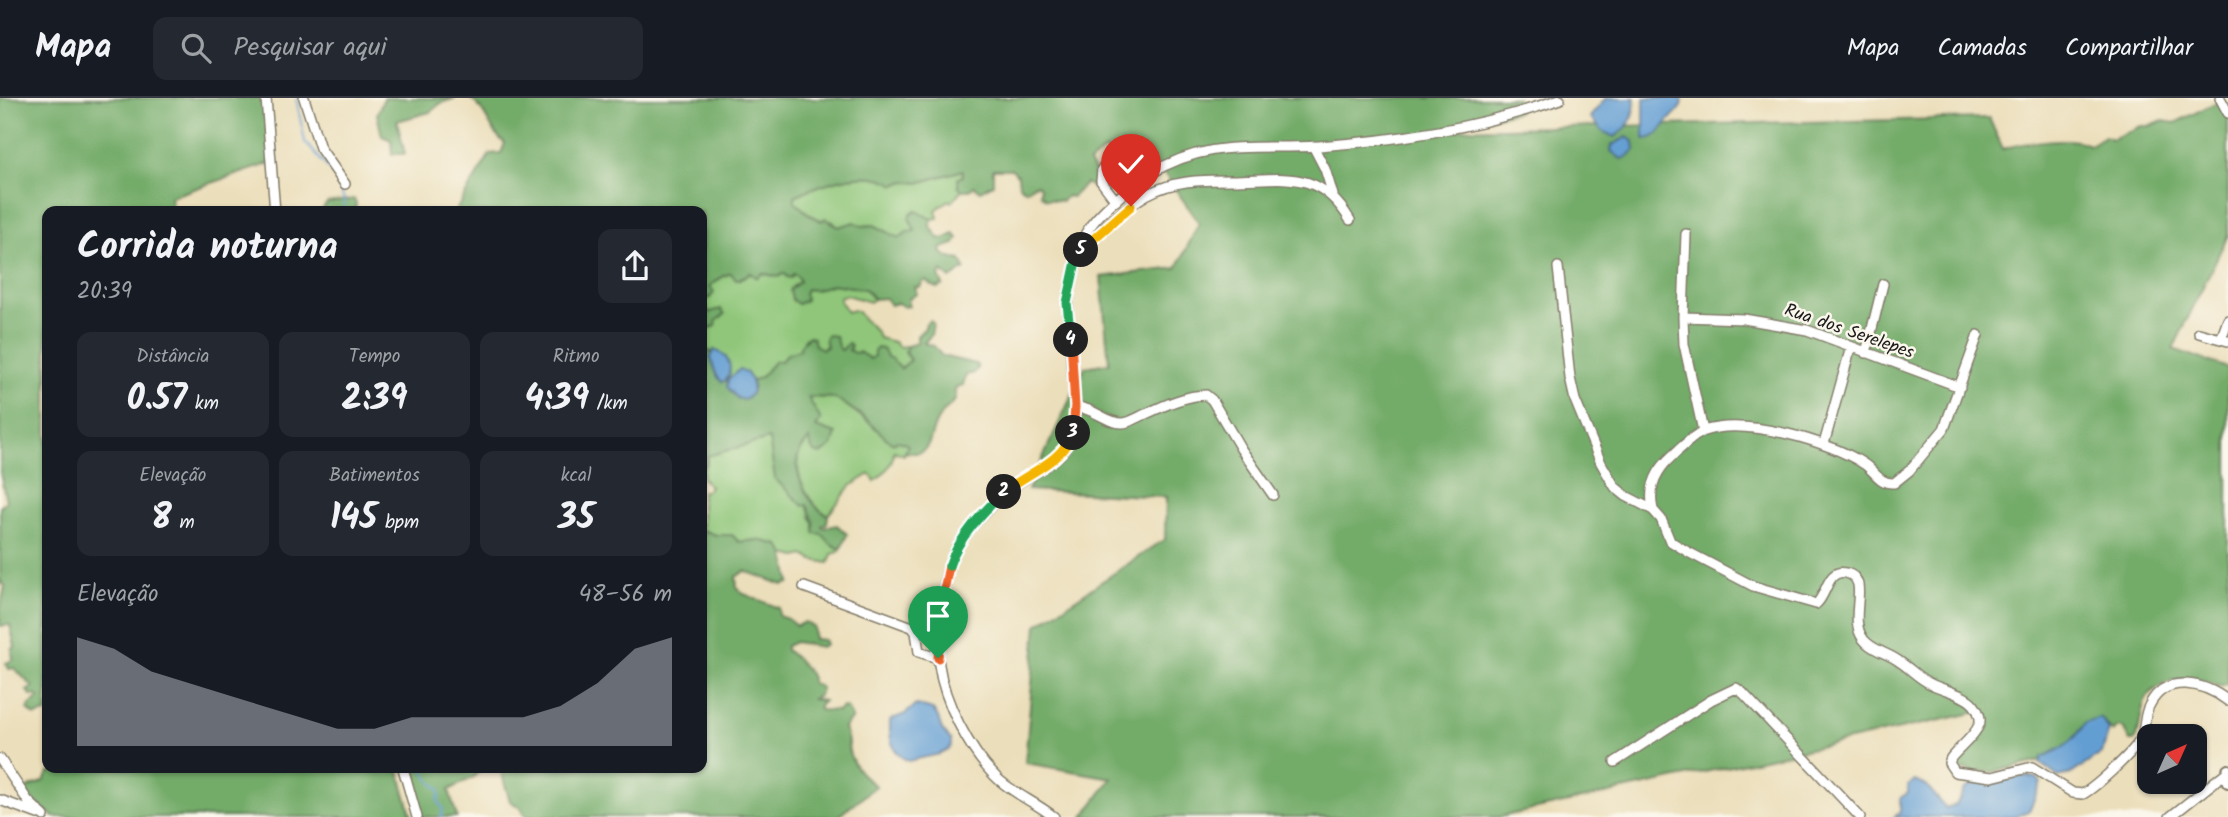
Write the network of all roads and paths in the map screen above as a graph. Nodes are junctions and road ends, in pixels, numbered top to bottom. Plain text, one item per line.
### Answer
1 (266, 98) edge
2 (304, 98) edge
3 (2220, 98) edge
4 (1560, 99) edge
5 (2228, 113) edge
6 (1313, 146) junction
7 (1102, 169) dead end
8 (345, 184) dead end
9 (1333, 195) junction
10 (1116, 201) junction
11 (275, 206) edge
12 (1350, 220) dead end
13 (1686, 234) dead end
14 (1078, 252) junction
15 (1558, 267) dead end
16 (1883, 284) dead end
17 (1683, 317) junction
18 (2228, 320) edge
19 (2199, 333) dead end
20 (1979, 335) dead end
21 (2224, 340) edge
22 (1851, 347) junction
23 (1866, 353) junction
24 (1960, 387) junction
25 (1075, 407) junction
26 (1703, 431) junction
27 (1824, 444) junction
28 (1273, 495) dead end
29 (1653, 510) junction
30 (804, 587) dead end
31 (938, 658) junction
32 (2228, 701) edge
33 (0, 759) edge
34 (1615, 762) dead end
35 (404, 773) edge
36 (2228, 777) edge
37 (0, 800) edge
38 (45, 817) edge
39 (417, 817) edge
40 (1054, 817) edge
41 (1860, 817) edge
42 (2170, 817) edge

1 - 11 street
2 - 8 street
3 - 5 street
4 - 6 street
6 - 9 street
6 - 10 street
7 - 10 street
9 - 12 street
9 - 14 street
10 - 14 street
13 - 17 street
14 - 25 street
15 - 29 street
16 - 23 street
17 - 22 street, Rua dos Serelepes
17 - 26 street
18 - 21 street
19 - 21 street
20 - 24 street
22 - 23 street, Rua dos Serelepes
22 - 27 street
23 - 24 street, Rua dos Serelepes
24 - 27 street
25 - 28 street
25 - 31 street
26 - 27 street
26 - 29 street
29 - 32 street
30 - 31 street
31 - 40 street
33 - 38 street
34 - 41 street
35 - 39 street
36 - 42 street
37 - 38 street

